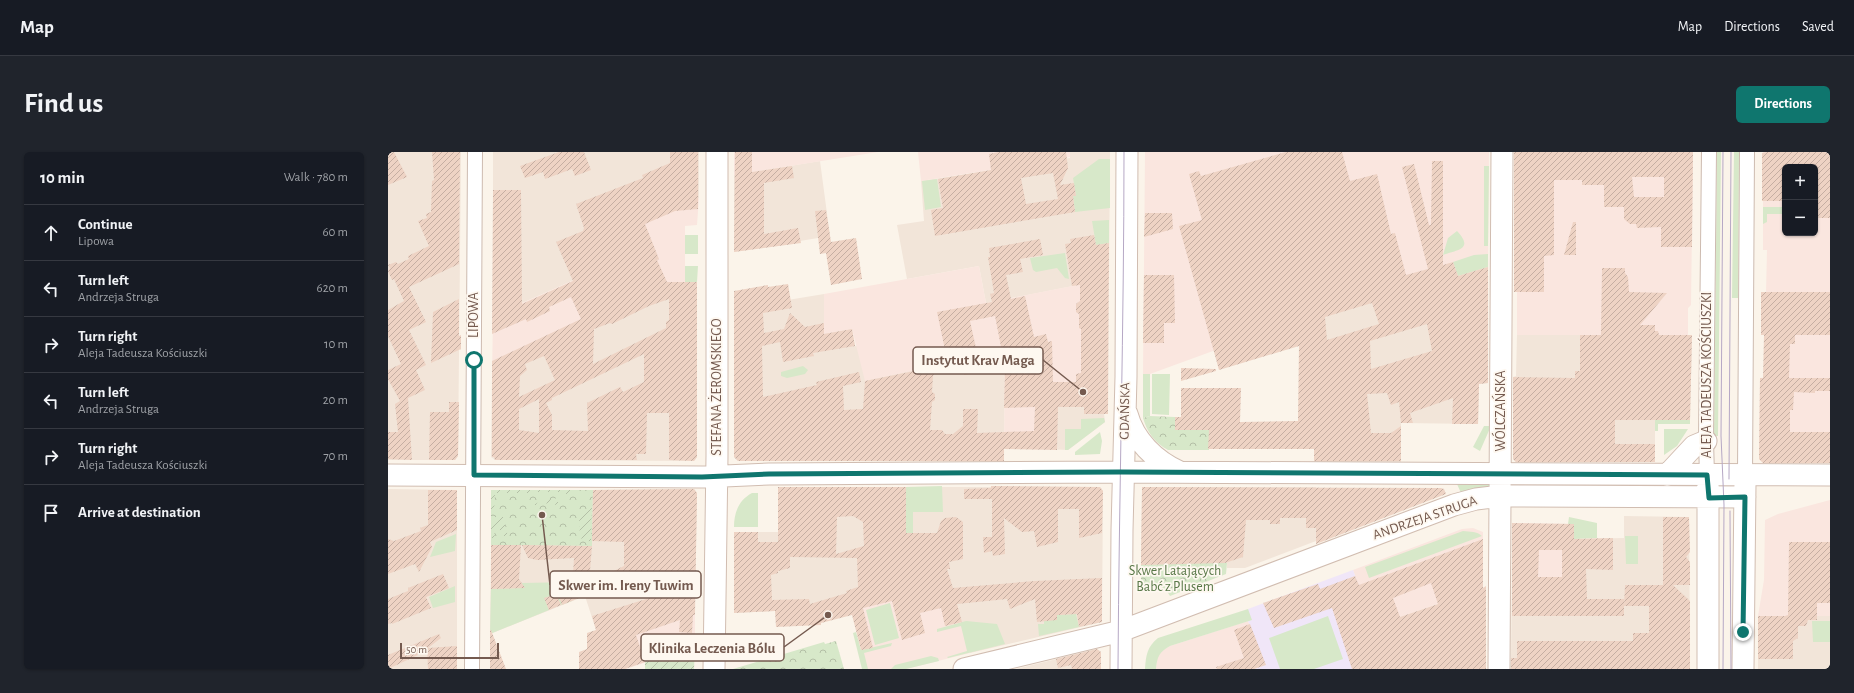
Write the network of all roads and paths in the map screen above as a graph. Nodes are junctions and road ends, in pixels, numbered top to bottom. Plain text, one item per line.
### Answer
1 (475, 152) edge
2 (717, 152) edge
3 (1127, 152) edge
4 (1502, 152) edge
5 (1708, 152) edge
6 (1747, 152) edge
7 (1125, 409) junction
8 (1706, 441) junction
9 (1123, 472) junction
10 (1182, 473) junction
11 (1501, 474) junction
12 (388, 475) edge
13 (474, 475) junction
14 (1667, 475) junction
15 (1707, 475) junction
16 (1744, 475) junction
17 (1830, 475) edge
18 (716, 477) junction
19 (1501, 496) junction
20 (1745, 497) junction
21 (1709, 498) junction
22 (1121, 630) junction
23 (472, 669) edge
24 (714, 669) edge
25 (964, 669) edge
26 (1121, 669) edge
27 (1499, 669) edge
28 (1708, 669) edge
29 (1743, 669) edge

1 - 13 street, LIPOWA
2 - 18 street, STEFANA ŻEROMSKIEGO
3 - 7 street, GDAŃSKA
4 - 11 street, WÓLCZAŃSKA
5 - 8 street, ALEJA TADEUSZA KOŚCIUSZKI
6 - 16 street
7 - 9 street, GDAŃSKA
7 - 10 street
8 - 14 street
8 - 15 street, ALEJA TADEUSZA KOŚCIUSZKI
9 - 10 street, ANDRZEJA STRUGA
9 - 18 street, ANDRZEJA STRUGA
9 - 22 street, GDAŃSKA
10 - 11 street, ANDRZEJA STRUGA
11 - 14 street, ANDRZEJA STRUGA
11 - 19 street, WÓLCZAŃSKA
12 - 13 street, ANDRZEJA STRUGA
13 - 18 street, ANDRZEJA STRUGA
13 - 23 street, LIPOWA
14 - 15 street, ANDRZEJA STRUGA
15 - 16 street, ANDRZEJA STRUGA
15 - 21 street, ALEJA TADEUSZA KOŚCIUSZKI
16 - 17 street, ANDRZEJA STRUGA
16 - 20 street
18 - 24 street, STEFANA ŻEROMSKIEGO
19 - 21 street, ANDRZEJA STRUGA
19 - 22 street, ANDRZEJA STRUGA
19 - 27 street, WÓLCZAŃSKA
20 - 21 street, ANDRZEJA STRUGA
20 - 29 street
21 - 28 street, ALEJA TADEUSZA KOŚCIUSZKI
22 - 25 street, ANDRZEJA STRUGA
22 - 26 street, GDAŃSKA

